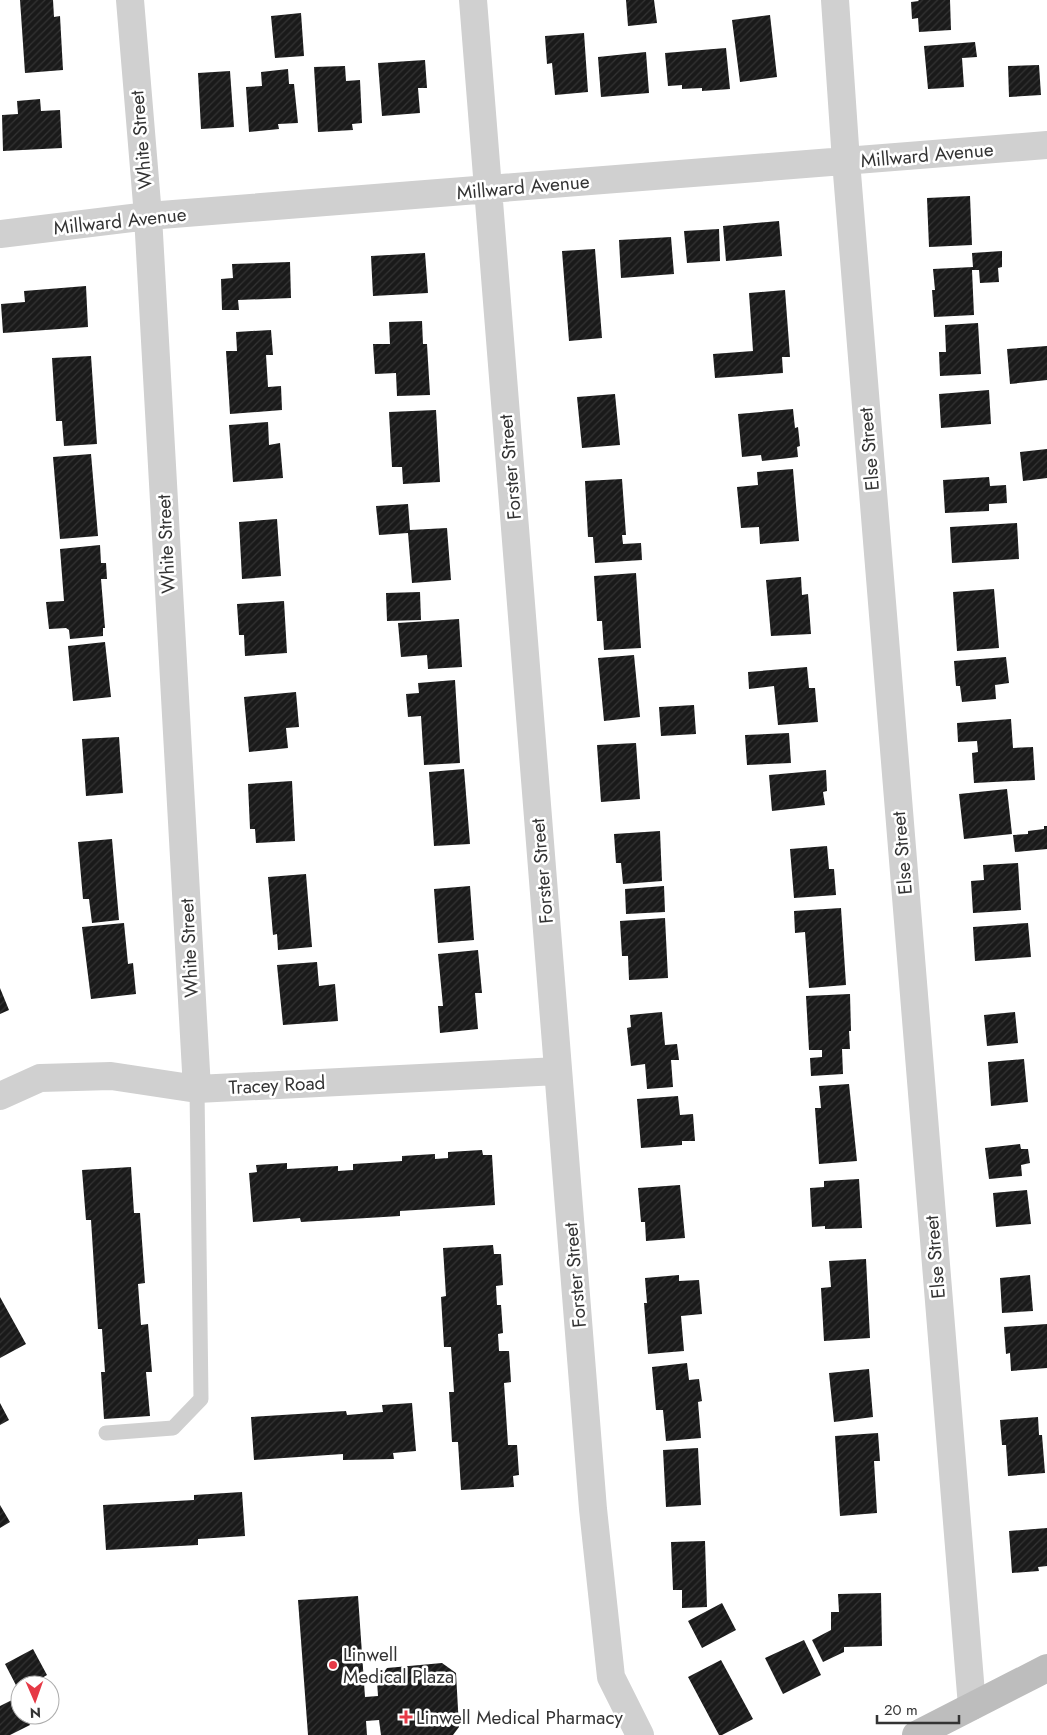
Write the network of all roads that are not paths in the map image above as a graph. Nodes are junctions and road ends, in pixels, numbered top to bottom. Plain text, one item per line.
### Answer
1 (130, 0) edge
2 (473, 0) edge
3 (835, 0) edge
4 (1047, 145) edge
5 (846, 161) junction
6 (488, 190) junction
7 (148, 216) junction
8 (0, 234) edge
9 (558, 1071) junction
10 (197, 1088) junction
11 (0, 1096) edge
12 (106, 1433) dead end
13 (1047, 1668) edge
14 (972, 1706) junction
15 (640, 1735) edge
16 (916, 1735) edge

1 - 7 street, White Street
2 - 6 street, Forster Street
3 - 5 street, Else Street
4 - 5 street, Millward Avenue
5 - 6 street, Millward Avenue
5 - 14 street, Else Street
6 - 7 street, Millward Avenue
6 - 9 street, Forster Street
7 - 8 street, Millward Avenue
7 - 10 street, White Street
9 - 10 street, Tracey Road
9 - 15 street, Forster Street
10 - 11 street, Tracey Road
10 - 12 lane
13 - 14 main road
14 - 16 main road

